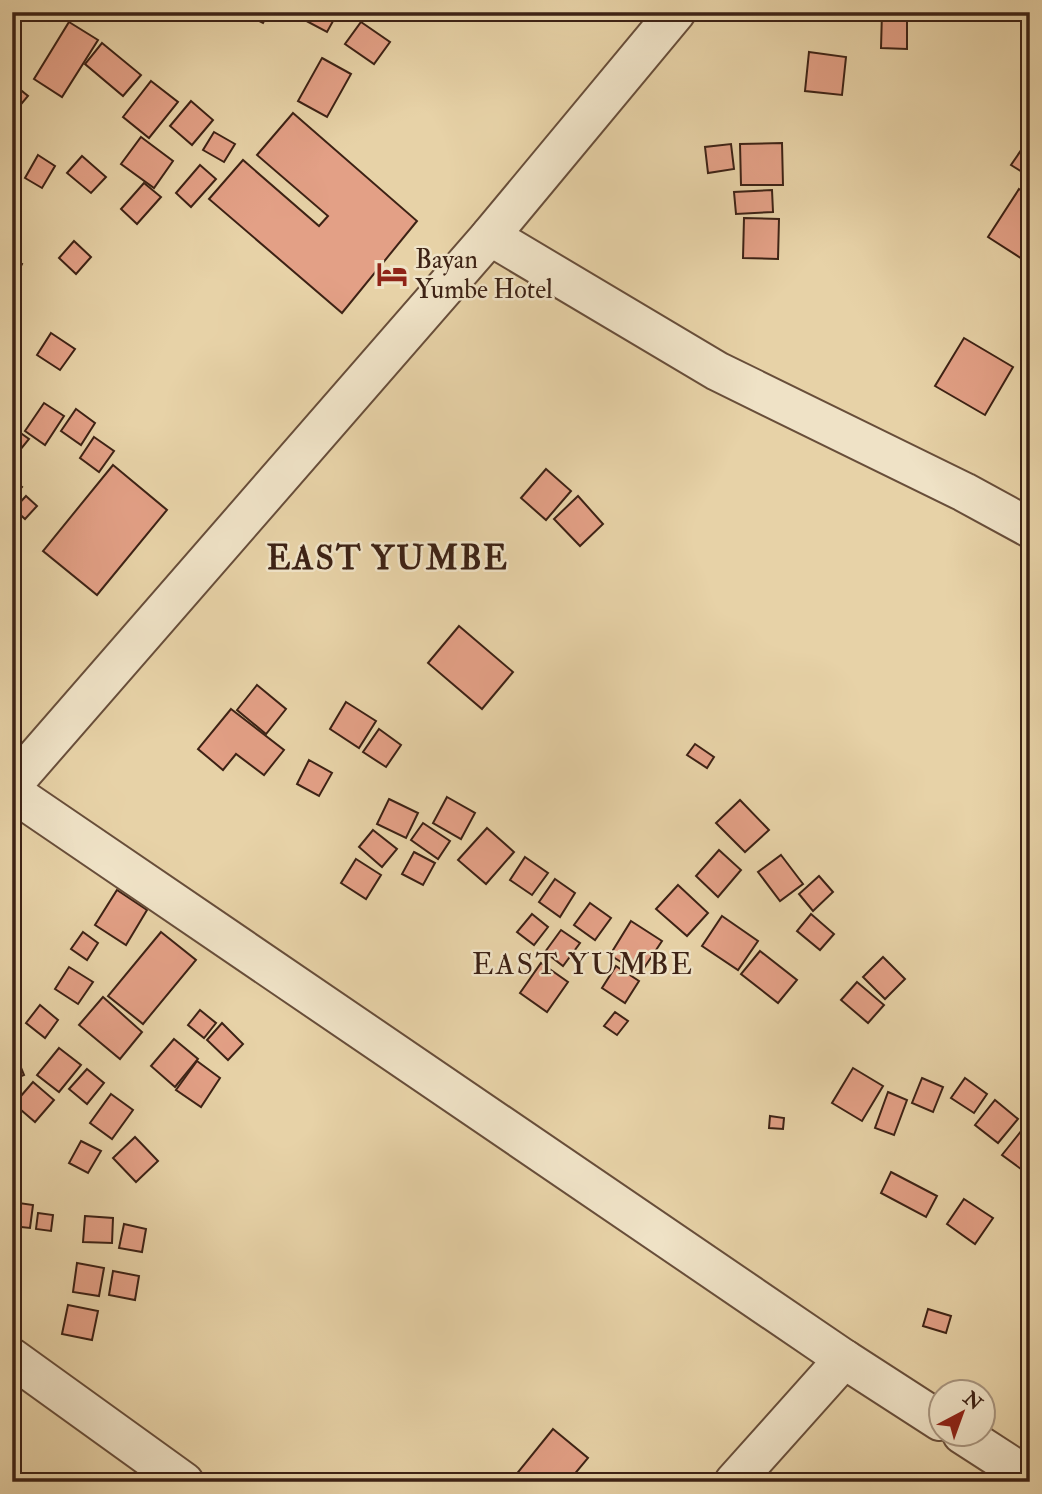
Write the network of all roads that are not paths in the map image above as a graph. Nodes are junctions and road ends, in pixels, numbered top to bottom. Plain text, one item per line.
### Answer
1 (676, 12) edge
2 (490, 236) junction
3 (1030, 528) edge
4 (12, 785) edge
5 (12, 792) edge
6 (12, 1358) edge
7 (844, 1359) junction
8 (926, 1412) edge
9 (984, 1448) edge
10 (1030, 1478) edge
11 (184, 1482) edge
12 (734, 1482) edge

1 - 2 street
2 - 3 street
2 - 4 street
5 - 7 street
6 - 11 street
7 - 8 street
7 - 12 street
9 - 10 street

